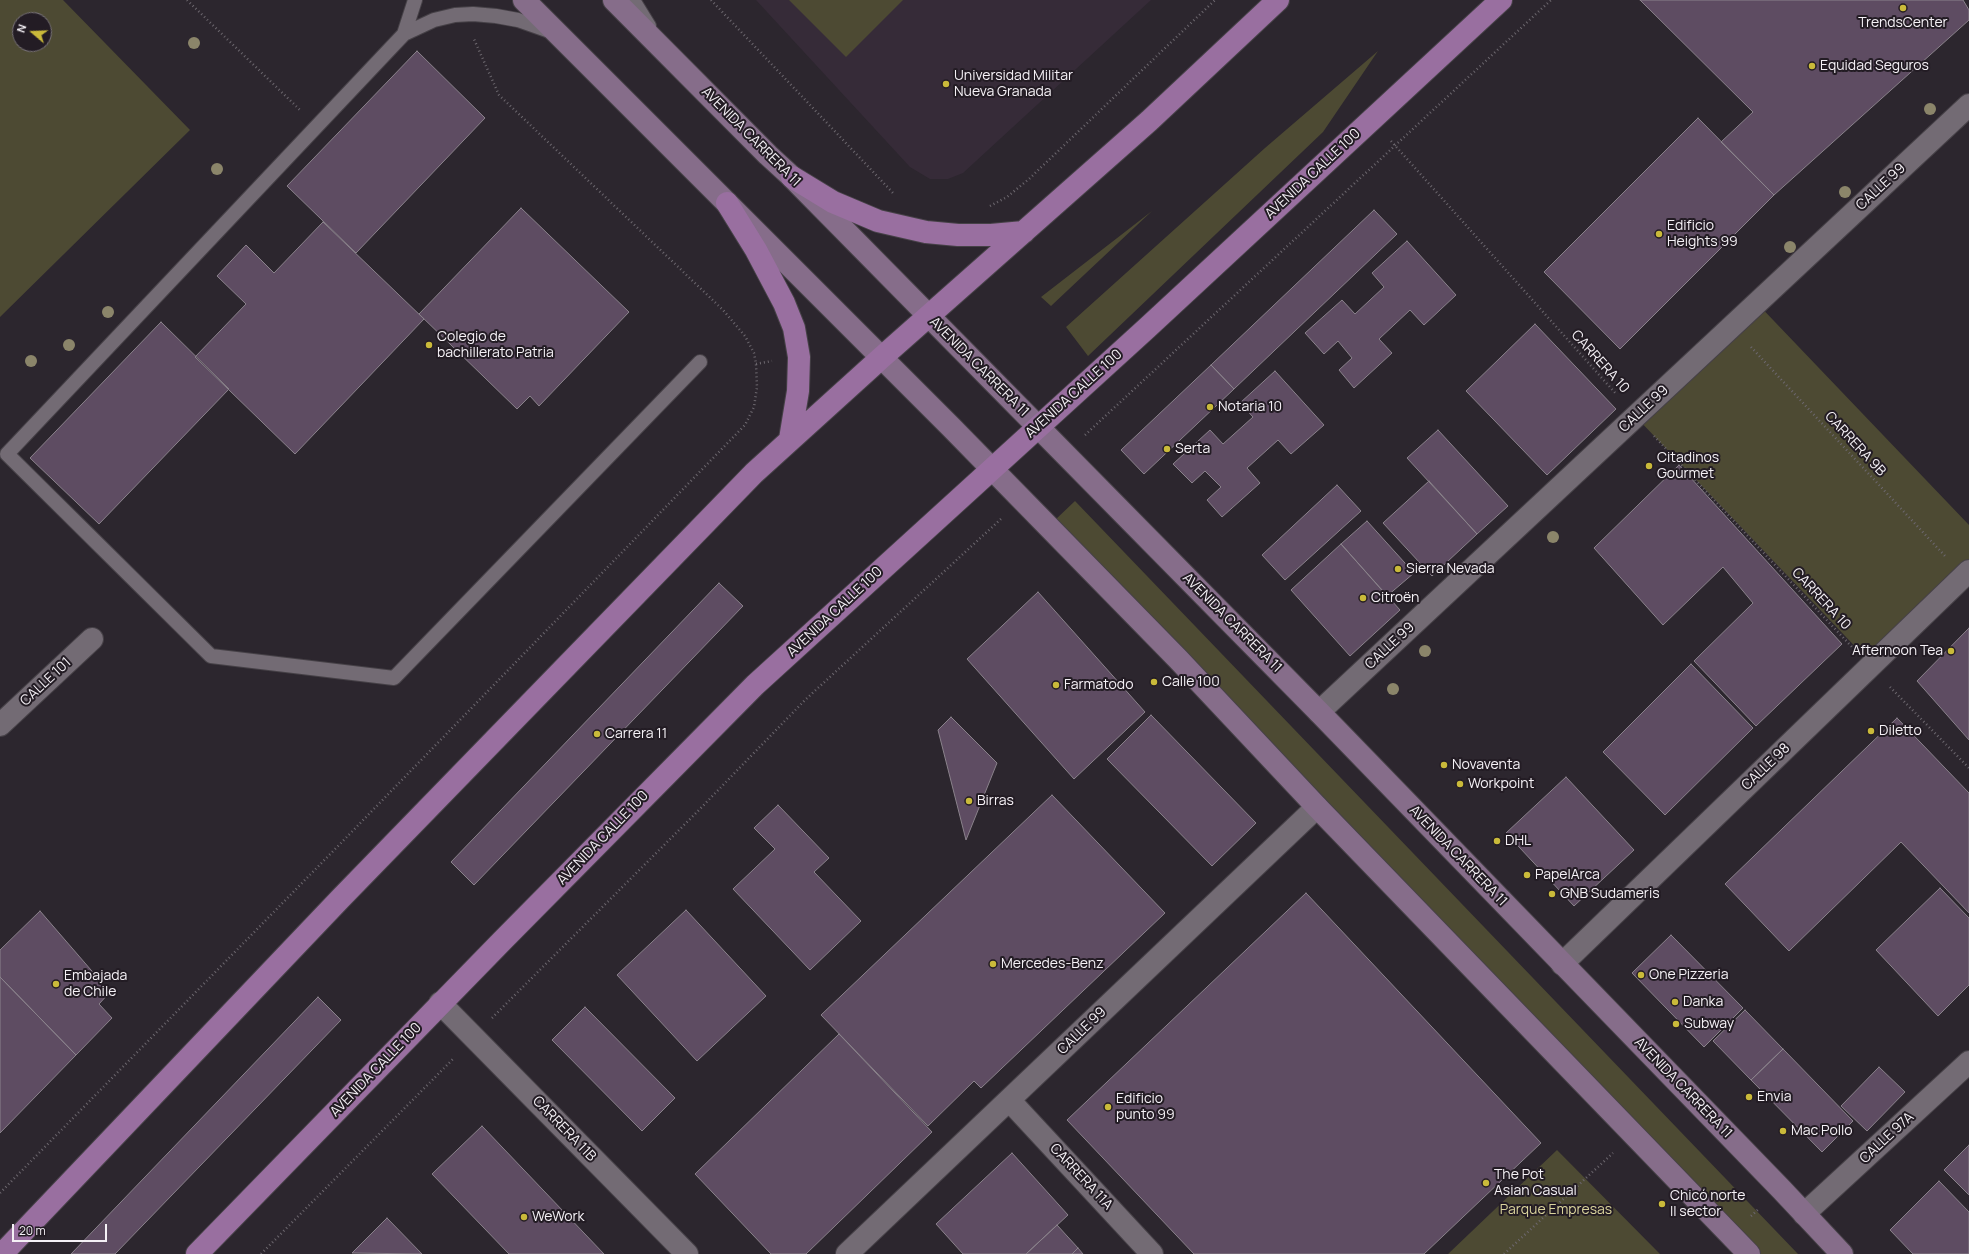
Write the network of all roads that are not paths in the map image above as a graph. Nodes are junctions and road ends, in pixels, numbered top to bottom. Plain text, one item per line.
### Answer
1 (415, 0) edge
2 (524, 0) edge
3 (614, 0) edge
4 (633, 0) edge
5 (1278, 0) edge
6 (1502, 0) edge
7 (404, 34) junction
8 (558, 34) junction
9 (668, 55) junction
10 (1969, 105) edge
11 (792, 177) junction
12 (726, 203) junction
13 (1024, 232) junction
14 (928, 316) junction
15 (880, 358) junction
16 (700, 362) dead end
17 (1038, 426) junction
18 (790, 438) junction
19 (992, 469) junction
20 (1966, 573) edge
21 (92, 639) dead end
22 (1320, 712) junction
23 (0, 725) edge
24 (1317, 807) junction
25 (1562, 964) junction
26 (440, 1003) junction
27 (1969, 1062) edge
28 (1010, 1100) junction
29 (1804, 1214) junction
30 (2, 1254) edge
31 (197, 1254) edge
32 (687, 1254) edge
33 (847, 1254) edge
34 (1152, 1254) edge
35 (1749, 1254) edge
36 (1842, 1254) edge

1 - 7 lane
2 - 8 main road
3 - 9 main road, AVENIDA CARRERA 11
4 - 9 lane
5 - 13 main road
6 - 17 main road, AVENIDA CALLE 100
7 - 8 lane
7 - 16 lane
8 - 12 main road
9 - 11 main road, AVENIDA CARRERA 11
10 - 22 street, CALLE 99
11 - 13 main road
11 - 14 main road, AVENIDA CARRERA 11
12 - 15 main road
12 - 18 main road
13 - 14 main road
14 - 15 main road
14 - 17 main road, AVENIDA CARRERA 11
15 - 18 main road
15 - 19 main road
17 - 19 main road, AVENIDA CALLE 100
17 - 22 main road, AVENIDA CARRERA 11
18 - 30 main road
19 - 24 main road
19 - 26 main road, AVENIDA CALLE 100
20 - 25 street, CALLE 98
21 - 23 street, CALLE 101
22 - 25 main road, AVENIDA CARRERA 11
24 - 28 street, CALLE 99
24 - 35 main road
25 - 29 main road, AVENIDA CARRERA 11
26 - 31 main road, AVENIDA CALLE 100
26 - 32 street, CARRERA 11B
27 - 29 street, CALLE 97A
28 - 33 street, CALLE 99
28 - 34 street, CARRERA 11A
29 - 36 main road, AVENIDA CARRERA 11

